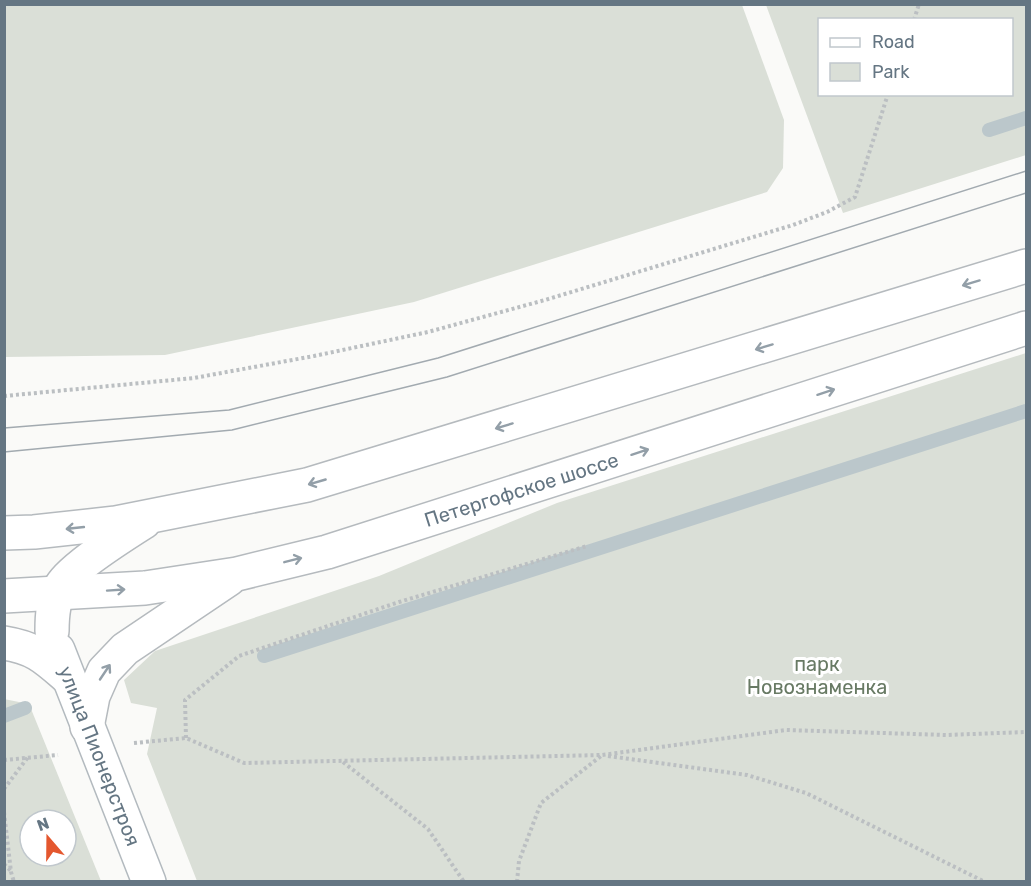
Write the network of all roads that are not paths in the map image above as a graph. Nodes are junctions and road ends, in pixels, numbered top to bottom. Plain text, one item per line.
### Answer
1 (1026, 266) edge
2 (1026, 328) edge
3 (153, 516) junction
4 (4, 532) edge
5 (237, 574) junction
6 (24, 590) edge
7 (4, 643) edge
8 (67, 677) junction
9 (87, 727) junction
10 (149, 882) edge

1 -> 3 main road
5 -> 2 main road, Петергофское шоссе
3 -> 4 main road
3 - 6 main road
6 -> 5 main road, Петергофское шоссе
9 -> 5 main road
6 - 8 main road, улица Пионерстроя
7 - 8 main road
8 - 9 main road, улица Пионерстроя
9 - 10 main road, улица Пионерстроя

